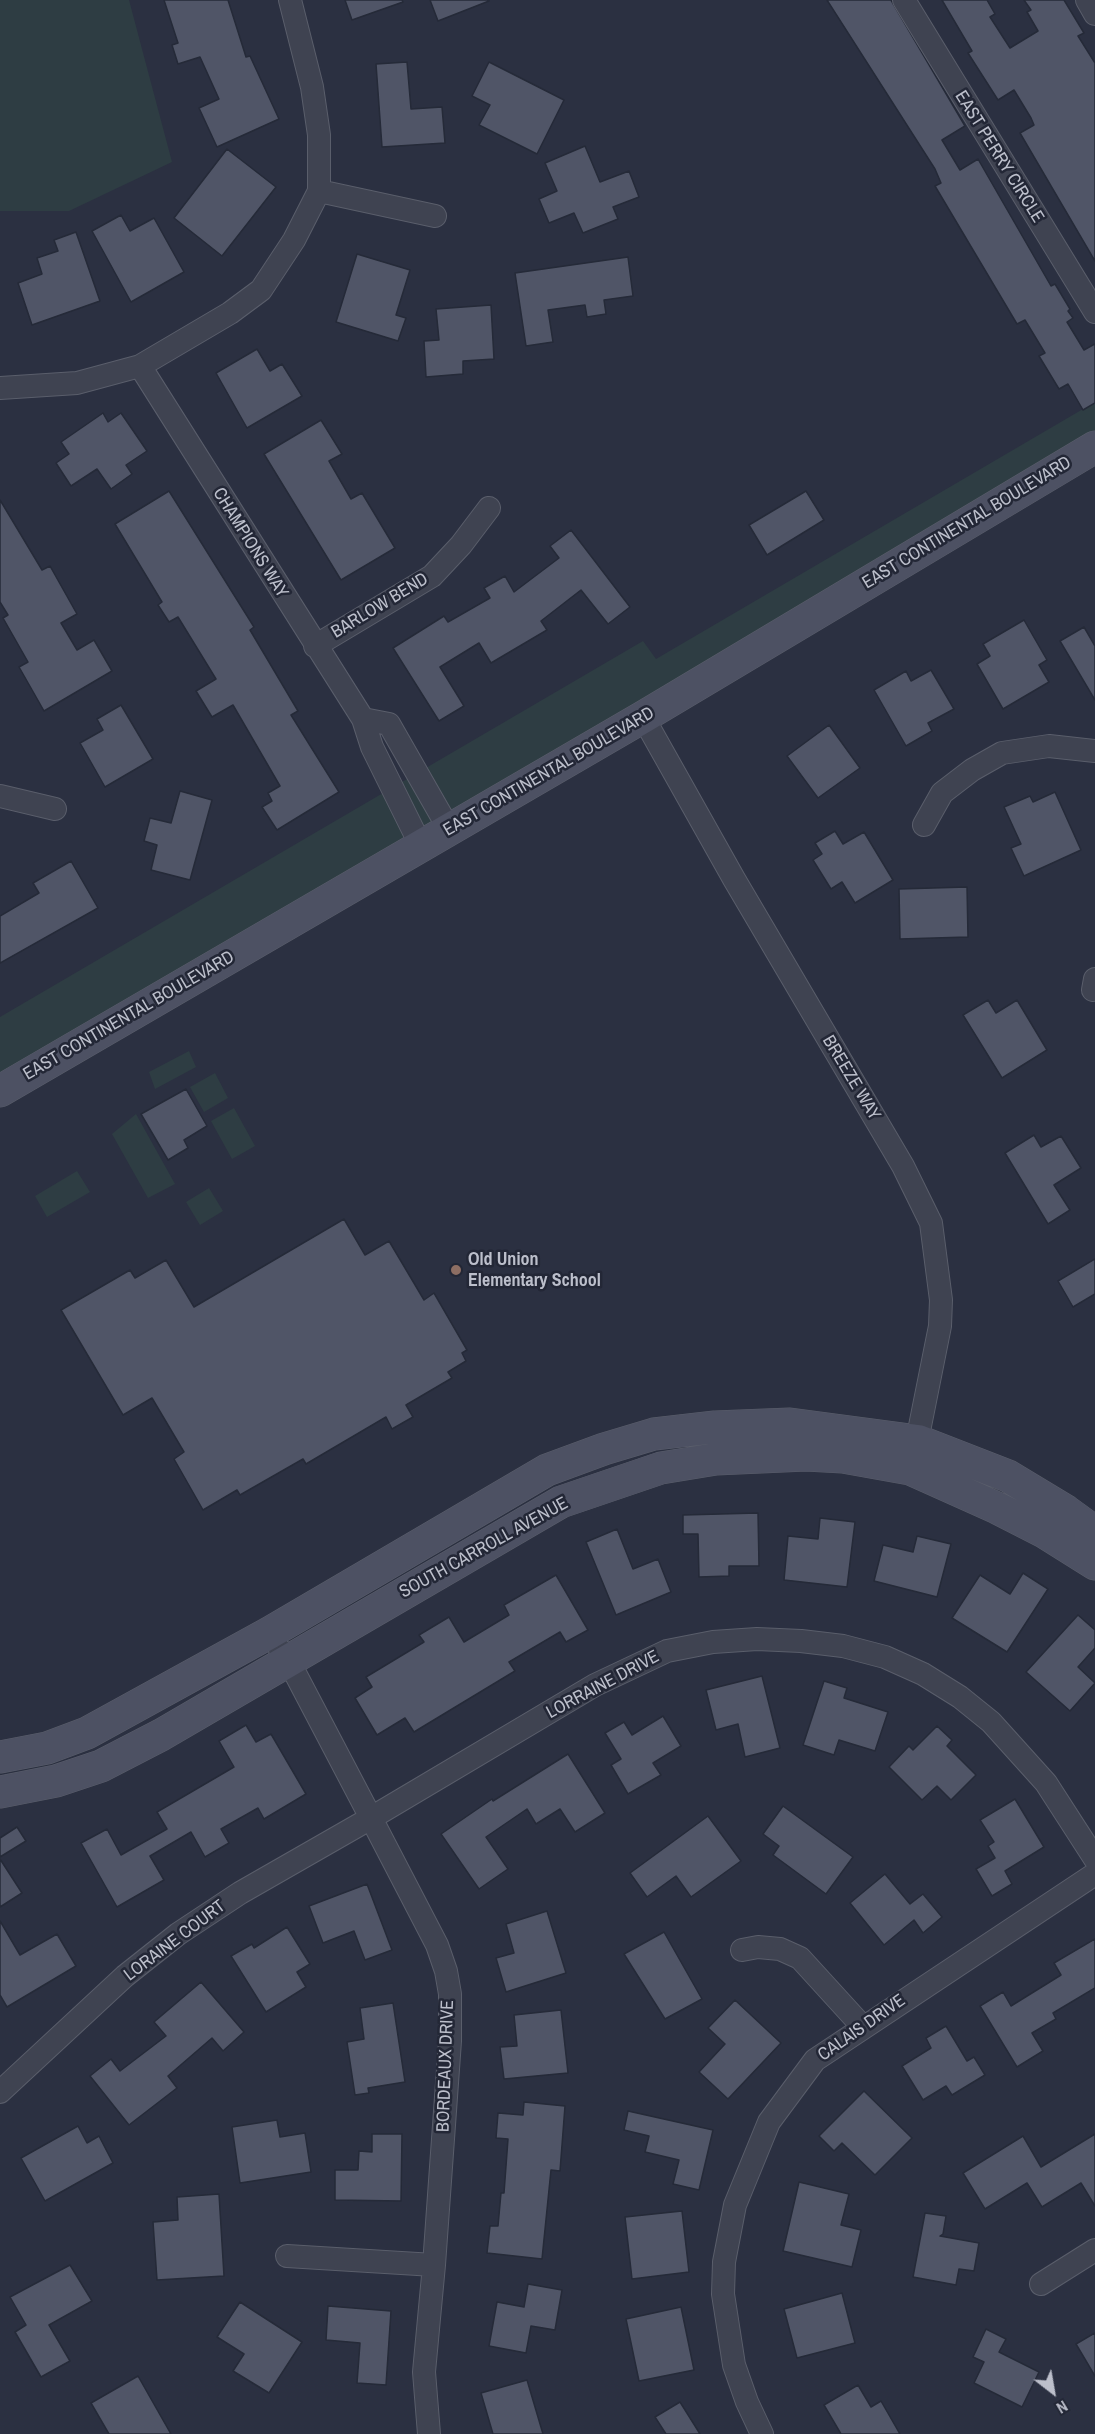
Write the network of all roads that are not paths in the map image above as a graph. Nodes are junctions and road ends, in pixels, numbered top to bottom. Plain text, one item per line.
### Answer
1 (290, 0) edge
2 (904, 0) edge
3 (1087, 0) edge
4 (1095, 14) edge
5 (319, 191) junction
6 (435, 216) dead end
7 (1095, 312) edge
8 (140, 366) junction
9 (0, 388) edge
10 (1095, 447) edge
11 (489, 508) dead end
12 (315, 645) junction
13 (643, 717) junction
14 (363, 719) junction
15 (1095, 751) edge
16 (0, 796) edge
17 (55, 809) dead end
18 (924, 825) dead end
19 (449, 830) junction
20 (421, 846) junction
21 (0, 1091) edge
22 (914, 1455) junction
23 (1095, 1532) edge
24 (1095, 1564) edge
25 (269, 1634) junction
26 (287, 1661) junction
27 (0, 1757) edge
28 (0, 1792) edge
29 (371, 1818) junction
30 (1095, 1859) edge
31 (1095, 1874) edge
32 (742, 1950) dead end
33 (862, 2026) junction
34 (0, 2092) edge
35 (1095, 2250) edge
36 (287, 2256) dead end
37 (434, 2265) junction
38 (1041, 2284) dead end
39 (429, 2434) edge
40 (762, 2434) edge

1 - 5 street
2 - 7 street, EAST PERRY CIRCLE
3 - 4 street
5 - 6 street
5 - 8 street
8 - 9 street
8 - 12 street, CHAMPIONS WAY
10 - 13 main road, EAST CONTINENTAL BOULEVARD
11 - 12 street, BARLOW BEND
12 - 14 street, CHAMPIONS WAY
13 - 19 main road, EAST CONTINENTAL BOULEVARD
13 - 22 street, BREEZE WAY
14 - 19 street
14 - 20 street, CHAMPIONS WAY
15 - 18 street
16 - 17 street
19 - 20 main road, EAST CONTINENTAL BOULEVARD
20 - 21 main road, EAST CONTINENTAL BOULEVARD
22 - 23 main road, SOUTH CARROLL AVENUE
22 - 24 main road, SOUTH CARROLL AVENUE
22 - 25 main road, SOUTH CARROLL AVENUE
22 - 26 main road, SOUTH CARROLL AVENUE
25 - 26 street, BORDEAUX DRIVE
25 - 27 main road, SOUTH CARROLL AVENUE
26 - 28 main road, SOUTH CARROLL AVENUE
26 - 29 street, BORDEAUX DRIVE
29 - 30 street, LORRAINE DRIVE
29 - 34 street, LORAINE COURT
29 - 37 street, BORDEAUX DRIVE
31 - 33 street, CALAIS DRIVE
32 - 33 street
33 - 40 street, CALAIS DRIVE
35 - 38 street
36 - 37 street
37 - 39 street, BORDEAUX DRIVE

